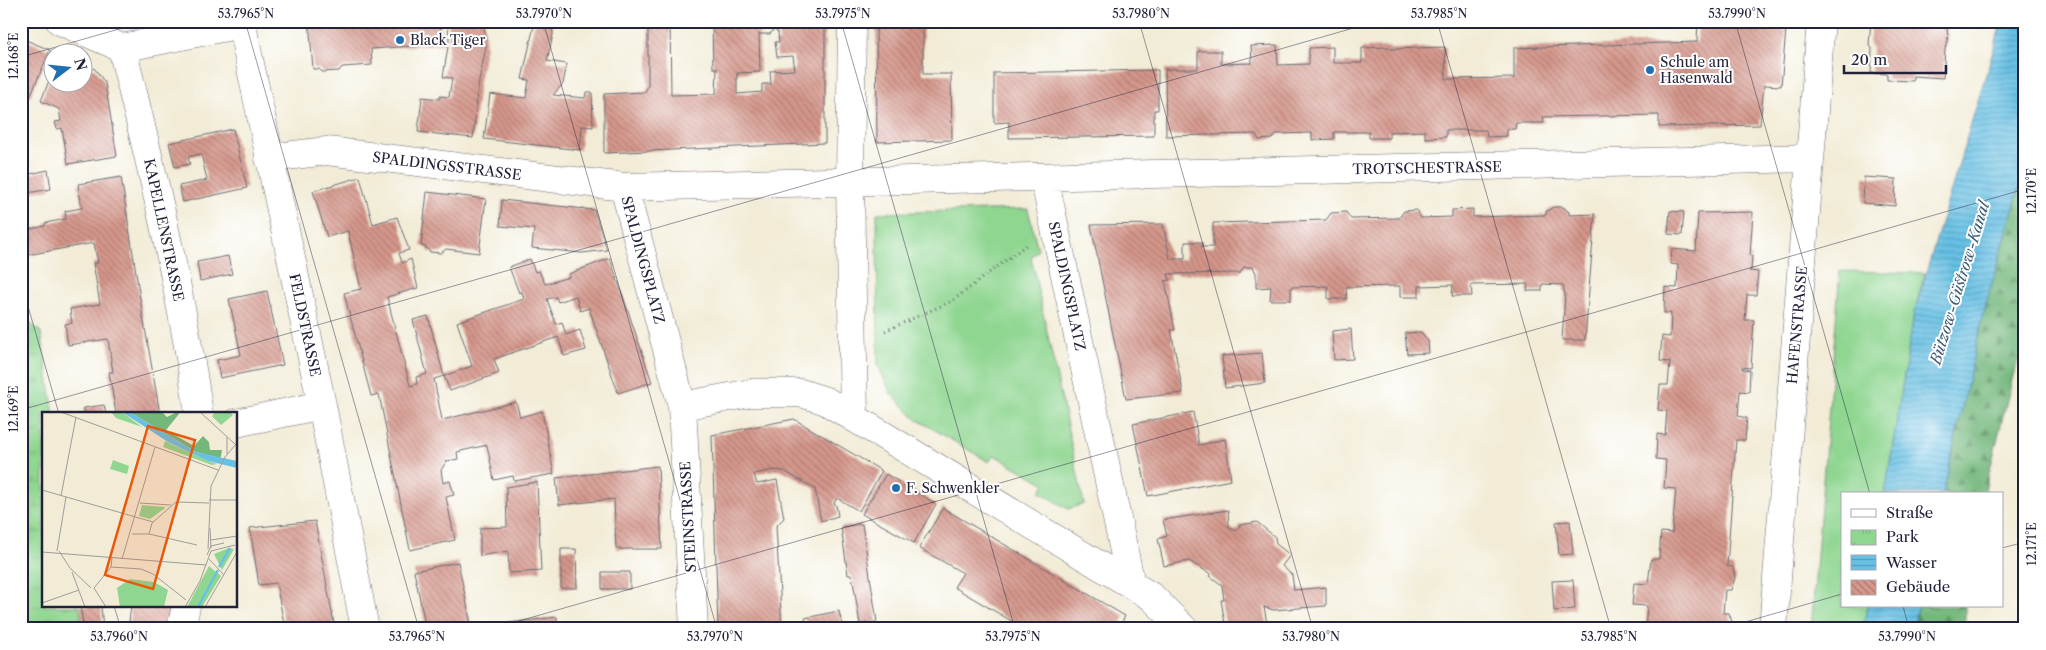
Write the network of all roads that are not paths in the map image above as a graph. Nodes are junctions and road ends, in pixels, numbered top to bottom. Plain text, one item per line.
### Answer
1 (60, 21) edge
2 (852, 21) edge
3 (1822, 21) edge
4 (241, 23) edge
5 (122, 48) junction
6 (269, 158) junction
7 (1810, 158) junction
8 (1044, 177) junction
9 (850, 182) junction
10 (624, 187) junction
11 (322, 405) junction
12 (682, 406) junction
13 (198, 412) edge
14 (854, 418) junction
15 (238, 423) edge
16 (1141, 590) junction
17 (186, 608) edge
18 (181, 629) edge
19 (365, 629) edge
20 (694, 629) edge
21 (1184, 629) edge
22 (1773, 629) edge

1 - 5 street
2 - 9 street
3 - 7 street, HAFENSTRASSE
4 - 5 street
4 - 6 street, FELDSTRASSE
5 - 13 street, KAPELLENSTRASSE
6 - 10 street, SPALDINGSSTRASSE
6 - 11 street, FELDSTRASSE
7 - 8 street, TROTSCHESTRASSE
7 - 22 street, HAFENSTRASSE
8 - 9 street, SPALDINGSPLATZ
8 - 16 street, SPALDINGSPLATZ
9 - 10 street, SPALDINGSPLATZ
9 - 14 street
10 - 12 street, SPALDINGSPLATZ
11 - 15 street
11 - 19 street, FELDSTRASSE
12 - 14 street
12 - 20 street, STEINSTRASSE
14 - 16 street
16 - 21 street
17 - 18 street

